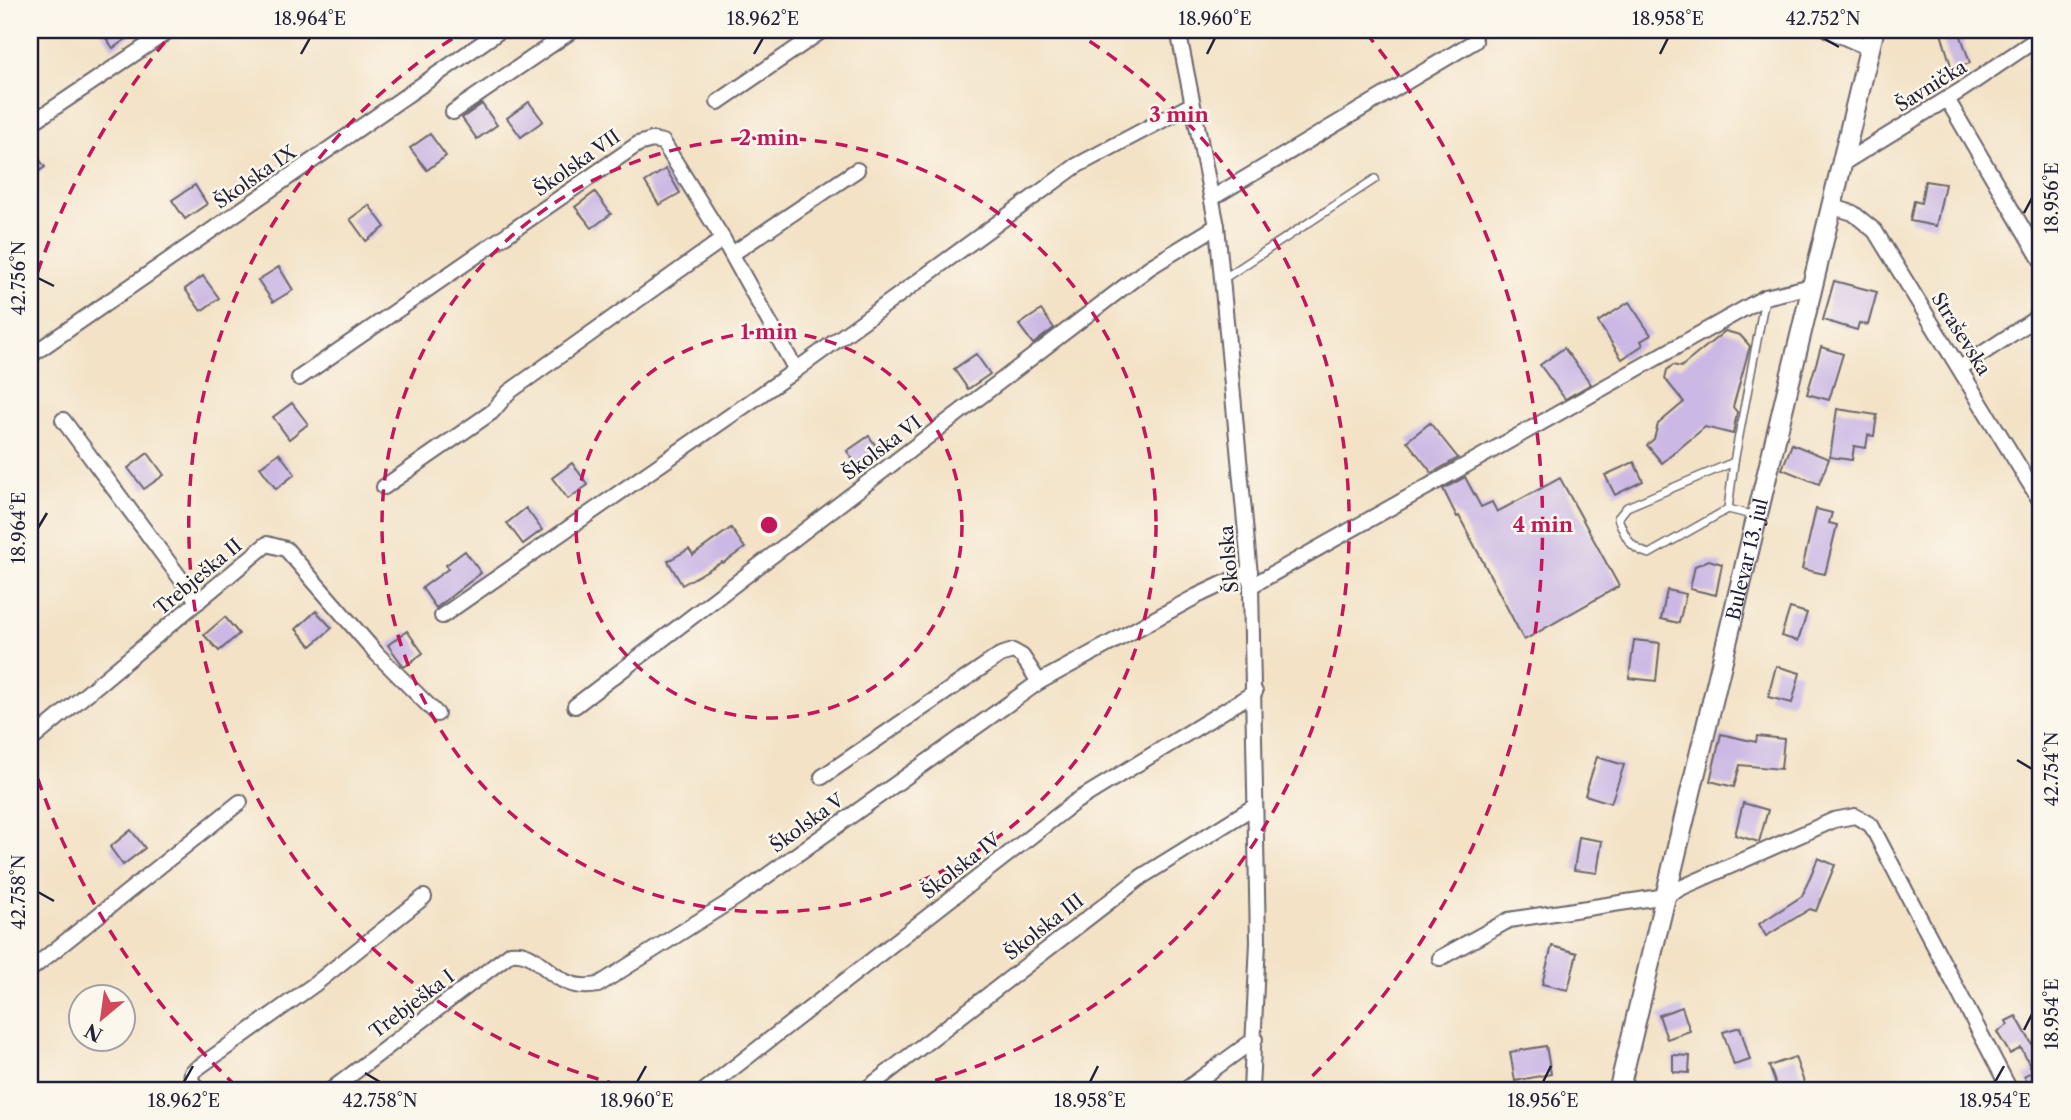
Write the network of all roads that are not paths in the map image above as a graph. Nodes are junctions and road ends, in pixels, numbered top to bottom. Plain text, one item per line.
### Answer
1 (170, 30) edge
2 (501, 30) edge
3 (573, 30) edge
4 (823, 30) edge
5 (1178, 30) edge
6 (1828, 30) edge
7 (2041, 36) edge
8 (1872, 39) edge
9 (1475, 41) dead end
10 (1947, 99) junction
11 (719, 102) dead end
12 (1191, 105) junction
13 (453, 112) dead end
14 (30, 124) edge
15 (1840, 165) junction
16 (857, 170) dead end
17 (1375, 179) dead end
18 (1212, 198) junction
19 (1830, 206) junction
20 (1217, 226) junction
21 (723, 239) junction
22 (732, 254) junction
23 (2041, 260) edge
24 (1223, 279) junction
25 (1812, 286) junction
26 (1765, 297) junction
27 (2041, 315) edge
28 (30, 356) edge
29 (1960, 368) junction
30 (796, 370) junction
31 (299, 378) dead end
32 (63, 420) dead end
33 (1734, 462) junction
34 (2037, 485) edge
35 (384, 487) dead end
36 (2041, 502) edge
37 (1728, 509) junction
38 (1757, 517) junction
39 (1251, 578) junction
40 (198, 602) junction
41 (442, 616) dead end
42 (1039, 681) junction
43 (1255, 692) junction
44 (575, 706) dead end
45 (437, 714) dead end
46 (30, 741) edge
47 (822, 777) dead end
48 (240, 802) dead end
49 (1255, 806) junction
50 (1666, 896) junction
51 (424, 897) dead end
52 (519, 952) joint
53 (1440, 958) dead end
54 (30, 970) edge
55 (1255, 1039) junction
56 (199, 1090) edge
57 (331, 1090) edge
58 (705, 1090) edge
59 (865, 1090) edge
60 (1185, 1090) edge
61 (1251, 1090) edge
62 (1619, 1090) edge
63 (2010, 1090) edge

1 - 14 street
2 - 28 street, Školska IX
3 - 13 street
4 - 11 street
5 - 12 street, Školska
6 - 8 street
7 - 10 street, Šavnička
8 - 15 street, Bulevar 13. jul
9 - 18 street
10 - 15 street, Šavnička
10 - 23 street
12 - 18 street, Školska
12 - 30 street
15 - 19 street, Bulevar 13. jul
16 - 22 street
17 - 24 lane
18 - 20 street, Školska
19 - 25 street, Bulevar 13. jul
19 - 29 street, Straševska
20 - 24 street, Školska
20 - 44 street, Školska VI
21 - 22 street, Školska VII
21 - 31 street, Školska VII
21 - 35 street
22 - 30 street, Školska VII
24 - 39 street, Školska
25 - 26 street, Školska V
25 - 38 street, Bulevar 13. jul
26 - 33 lane
26 - 39 street, Školska V
27 - 29 street
29 - 34 street, Straševska
30 - 41 street
32 - 40 street
33 - 37 lane
33 - 37 lane
34 - 36 street, Straševska
37 - 38 lane
38 - 50 street, Bulevar 13. jul
39 - 42 street, Školska V
39 - 43 street, Školska
40 - 45 street, Trebješka II
40 - 46 street, Trebješka II
42 - 47 street, Školska V
42 - 52 street, Školska V
43 - 49 street, Školska
43 - 58 street, Školska IV
48 - 54 street
49 - 55 street, Školska
49 - 59 street, Školska III
50 - 53 street
50 - 62 street, Bulevar 13. jul
50 - 63 street
51 - 56 street
52 - 57 street, Trebješka I
55 - 60 street
55 - 61 street, Školska

